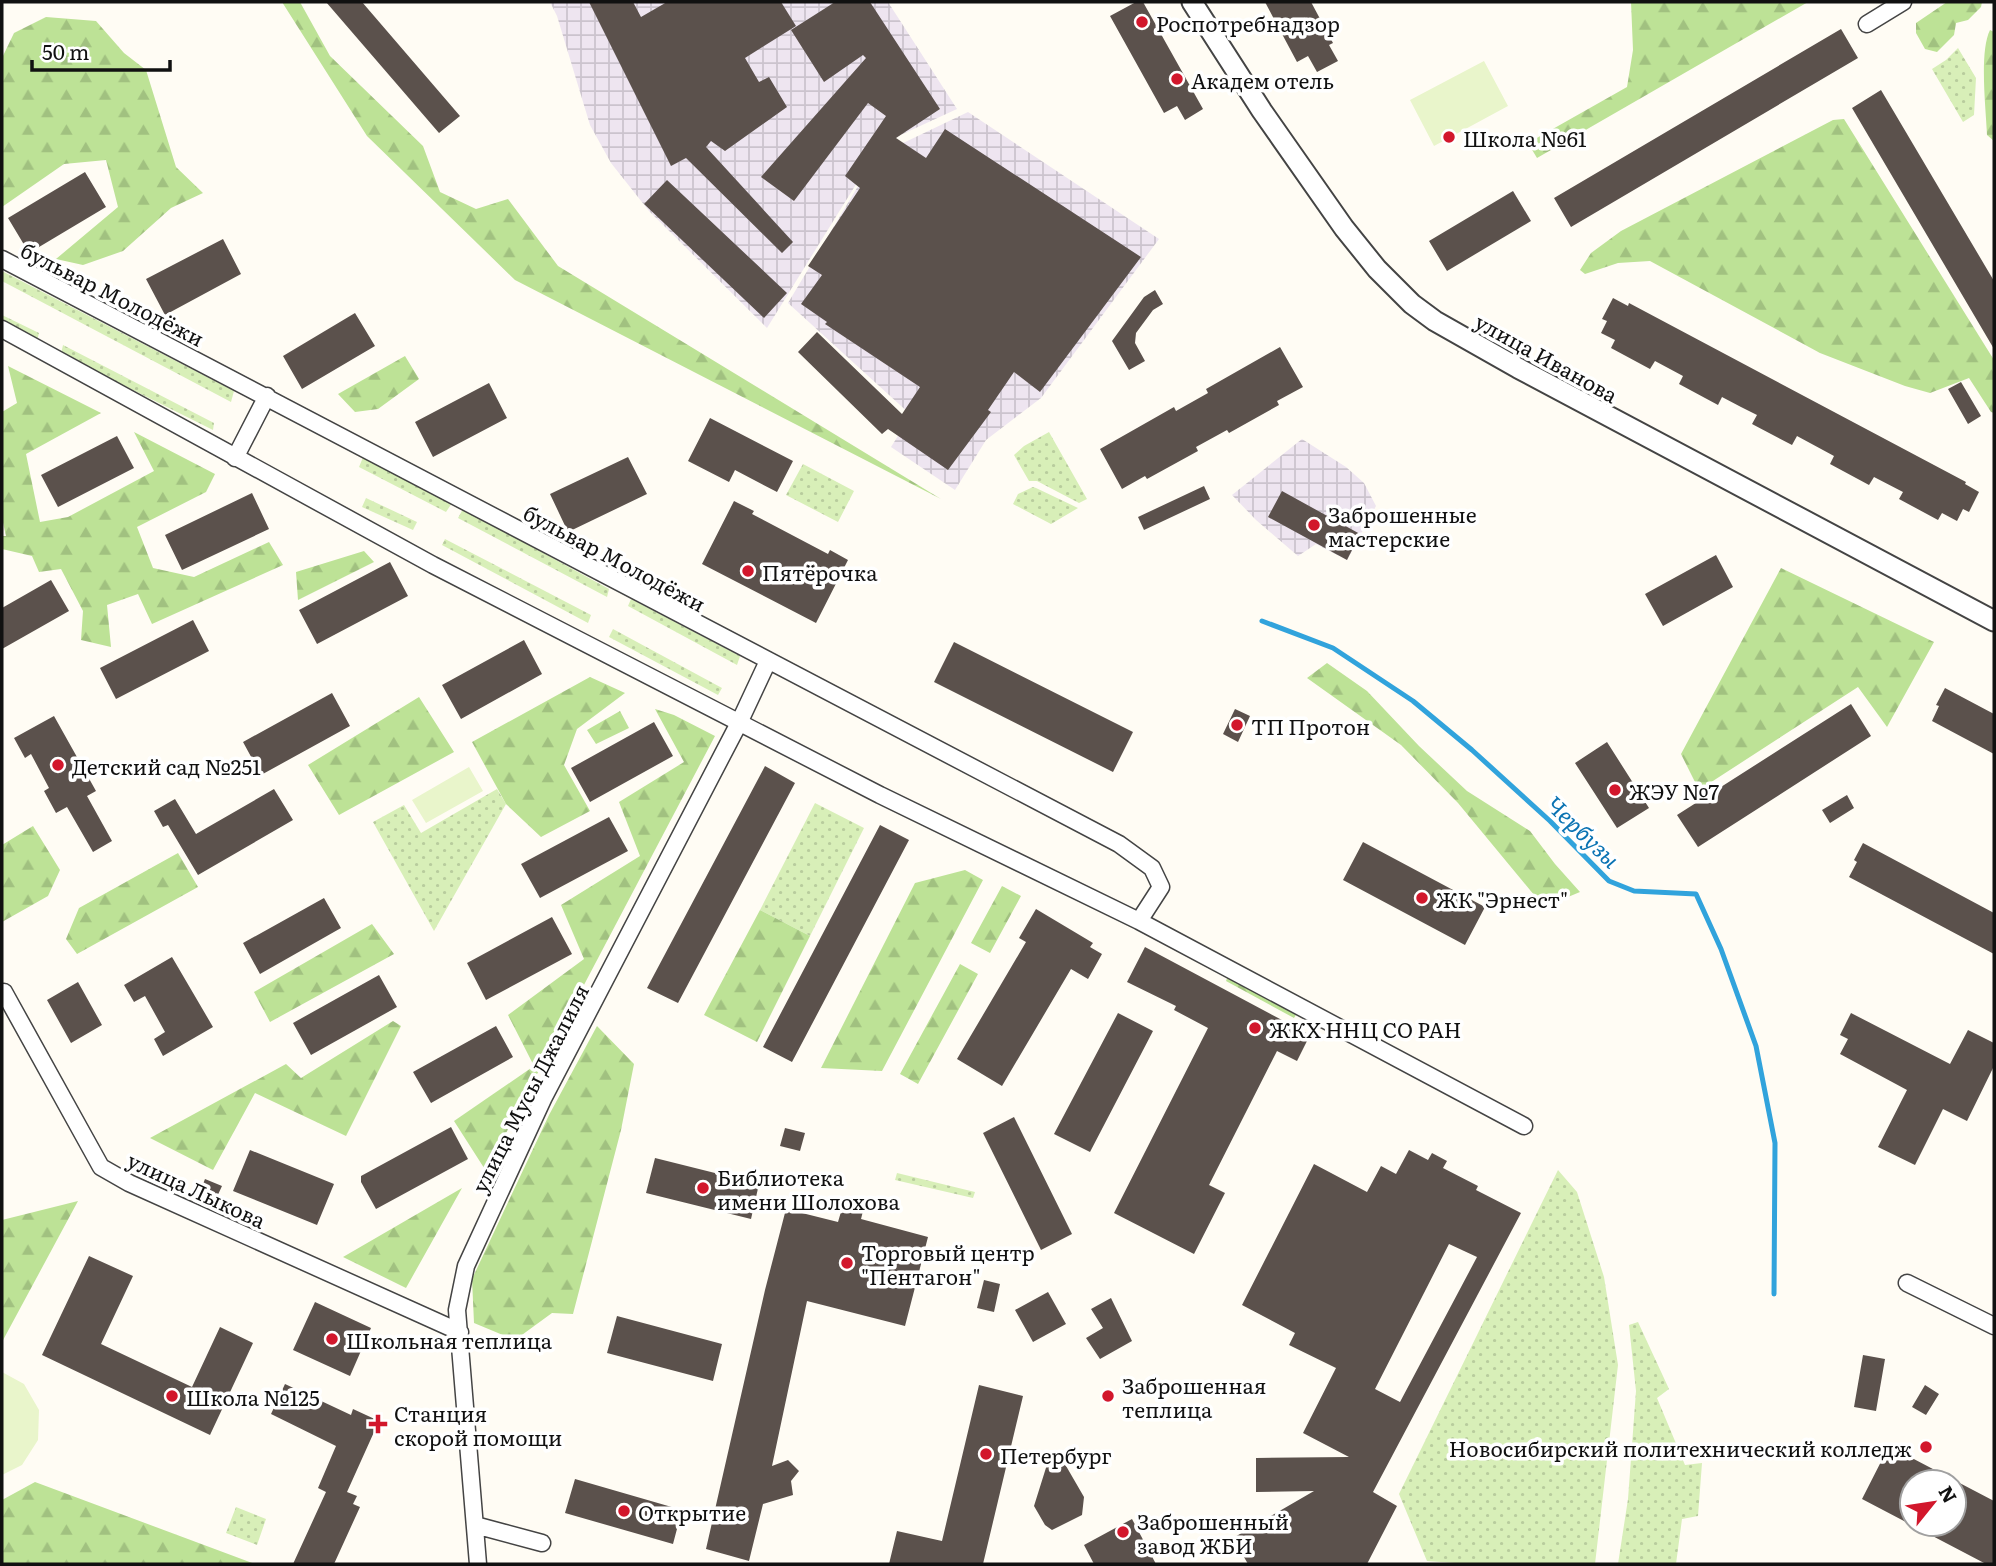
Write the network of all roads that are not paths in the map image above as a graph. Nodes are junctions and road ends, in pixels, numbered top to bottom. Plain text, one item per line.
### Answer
1 (1192, 2) edge
2 (1903, 2) edge
3 (1867, 24) dead end
4 (2, 259) edge
5 (2, 329) edge
6 (267, 396) junction
7 (235, 458) junction
8 (1994, 621) edge
9 (768, 661) junction
10 (739, 723) junction
11 (1139, 921) junction
12 (2, 994) edge
13 (1524, 1126) dead end
14 (1907, 1283) dead end
15 (1994, 1326) edge
16 (460, 1332) junction
17 (475, 1525) junction
18 (542, 1543) dead end
19 (478, 1564) edge

1 - 8 street, улица Иванова
2 - 3 street
4 - 6 street, бульвар Молодёжи
5 - 7 street
6 - 7 street
6 - 9 street, бульвар Молодёжи
7 - 10 street
9 - 10 street, улица Мусы Джалиля
9 - 11 street, бульвар Молодёжи
10 - 11 street
10 - 16 street, улица Мусы Джалиля
11 - 13 street
12 - 16 street, улица Лыкова
14 - 15 street
16 - 17 street, улица Мусы Джалиля
17 - 18 street
17 - 19 street, улица Мусы Джалиля

